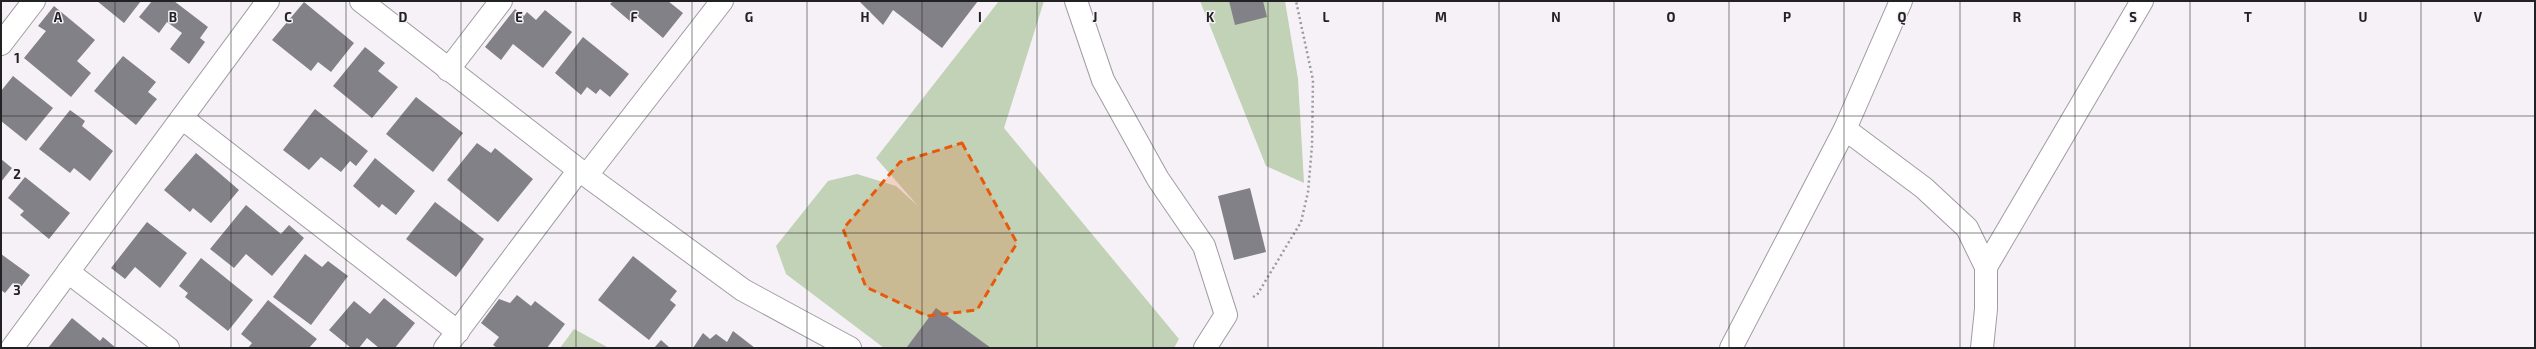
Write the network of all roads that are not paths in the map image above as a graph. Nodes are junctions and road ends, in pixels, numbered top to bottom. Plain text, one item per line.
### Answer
1 (34, 1) edge
2 (268, 1) edge
3 (361, 1) edge
4 (501, 1) edge
5 (722, 1) edge
6 (1076, 1) edge
7 (1901, 1) edge
8 (2142, 1) edge
9 (1, 44) edge
10 (448, 70) junction
11 (182, 118) junction
12 (1845, 129) junction
13 (583, 172) junction
14 (1986, 267) junction
15 (68, 272) junction
16 (451, 340) edge
17 (12, 348) edge
18 (168, 348) edge
19 (850, 348) edge
20 (1205, 348) edge
21 (1731, 348) edge
22 (1982, 348) edge

1 - 9 street
2 - 11 street
3 - 10 street
4 - 10 street
5 - 13 street
6 - 20 street
7 - 12 street
8 - 14 street
10 - 13 street
11 - 15 street
11 - 16 street
12 - 14 street
12 - 21 street
13 - 16 street
13 - 19 street
14 - 22 street
15 - 17 street
15 - 18 street

